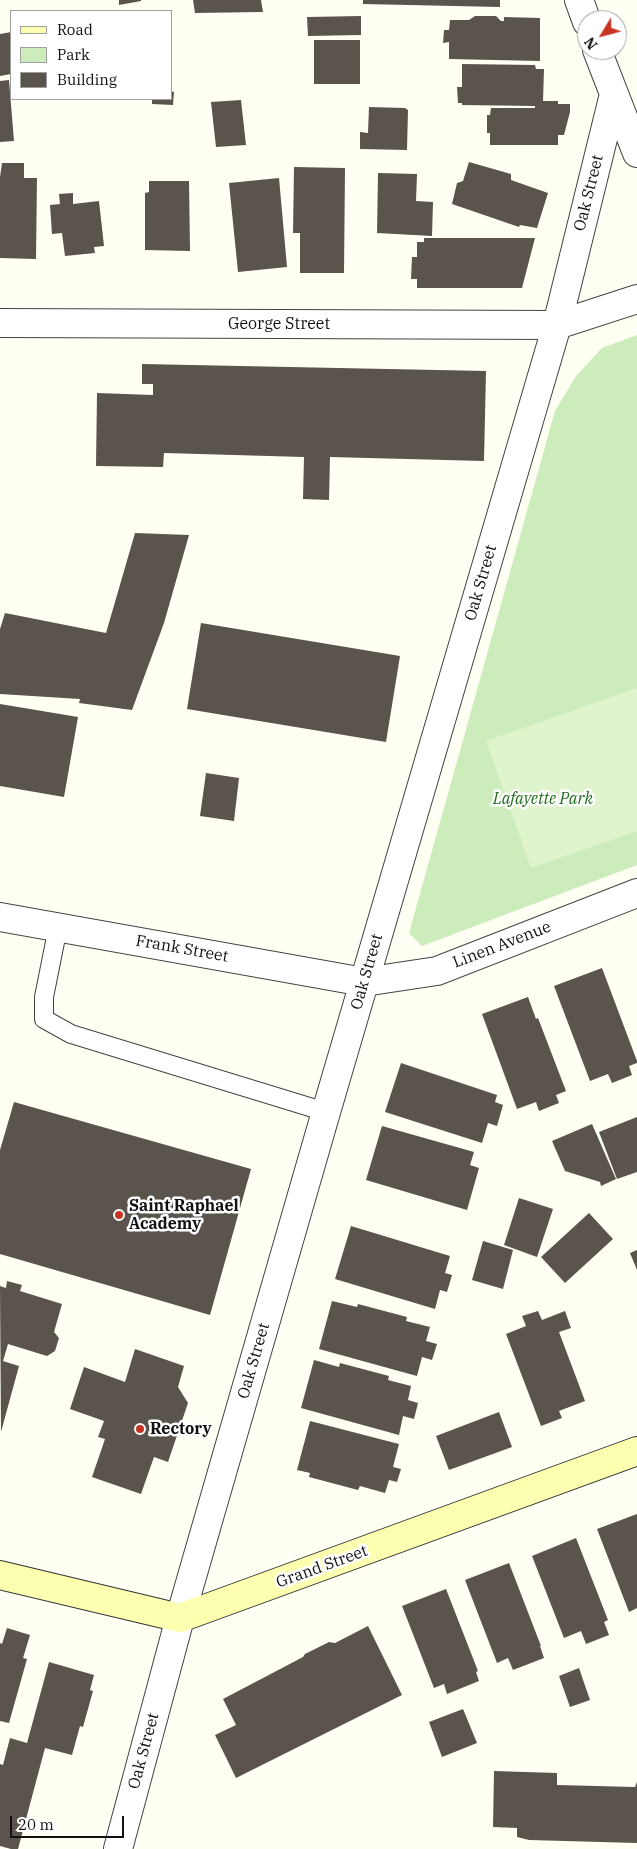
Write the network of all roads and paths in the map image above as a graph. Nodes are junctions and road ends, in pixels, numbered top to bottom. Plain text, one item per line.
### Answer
1 (601, 60) edge
2 (614, 94) junction
3 (637, 153) edge
4 (637, 299) edge
5 (0, 323) edge
6 (557, 325) junction
7 (637, 893) edge
8 (0, 916) edge
9 (58, 927) junction
10 (364, 982) junction
11 (326, 1112) junction
12 (637, 1451) edge
13 (0, 1574) edge
14 (180, 1618) junction
15 (118, 1849) edge

1 - 2 street
2 - 3 street
2 - 6 street, Oak Street
4 - 6 street, George Street
5 - 6 street, George Street
6 - 10 street, Oak Street
7 - 10 street, Linen Avenue
8 - 9 street, Frank Street
9 - 10 street, Frank Street
9 - 11 lane
10 - 11 street, Oak Street
11 - 14 street, Oak Street
12 - 14 street, Grand Street
13 - 14 street
14 - 15 street, Oak Street

